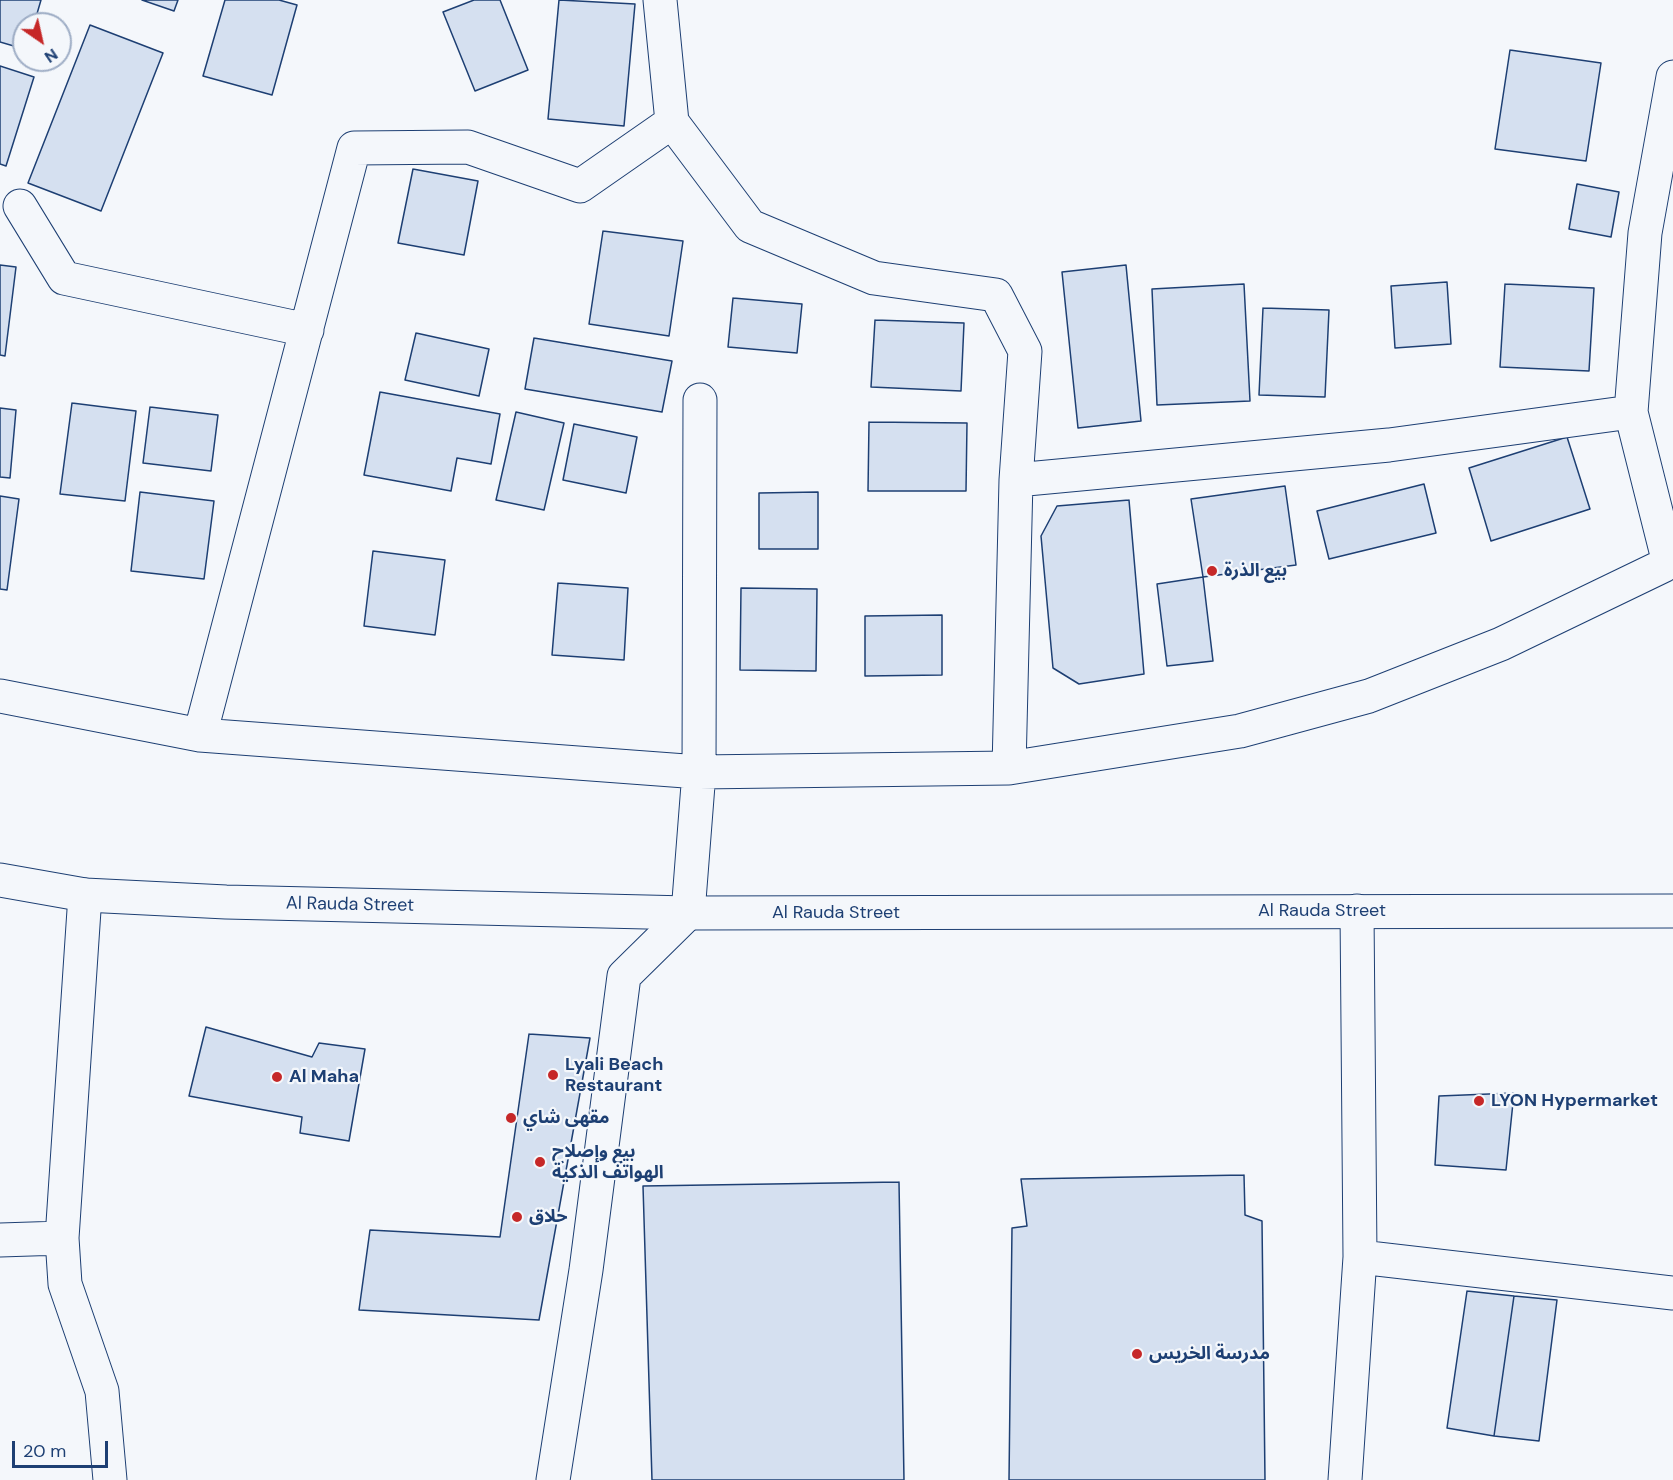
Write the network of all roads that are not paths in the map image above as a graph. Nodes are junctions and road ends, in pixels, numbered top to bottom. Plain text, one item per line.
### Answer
1 (660, 0) edge
2 (1673, 77) edge
3 (672, 122) junction
4 (20, 206) dead end
5 (307, 330) junction
6 (700, 400) dead end
7 (1631, 412) junction
8 (1016, 480) junction
9 (1671, 562) edge
10 (0, 696) edge
11 (200, 735) junction
12 (1009, 768) junction
13 (699, 772) junction
14 (0, 880) edge
15 (85, 895) junction
16 (1357, 911) junction
17 (1673, 911) edge
18 (688, 913) junction
19 (62, 1238) junction
20 (0, 1240) edge
21 (1360, 1257) junction
22 (1673, 1293) edge
23 (110, 1480) edge
24 (553, 1480) edge
25 (1345, 1480) edge

1 - 3 street
2 - 7 street
3 - 5 street
3 - 8 street
4 - 5 street
5 - 11 street
6 - 13 street
7 - 8 street
7 - 9 street
8 - 12 street
9 - 12 street
10 - 11 street
11 - 13 street
12 - 13 street
13 - 18 street
14 - 15 street, Al Rauda Street
15 - 18 street, Al Rauda Street
15 - 19 street
16 - 17 street, Al Rauda Street
16 - 18 street, Al Rauda Street
16 - 21 street
18 - 24 street
19 - 20 street
19 - 23 street
21 - 22 street
21 - 25 street

